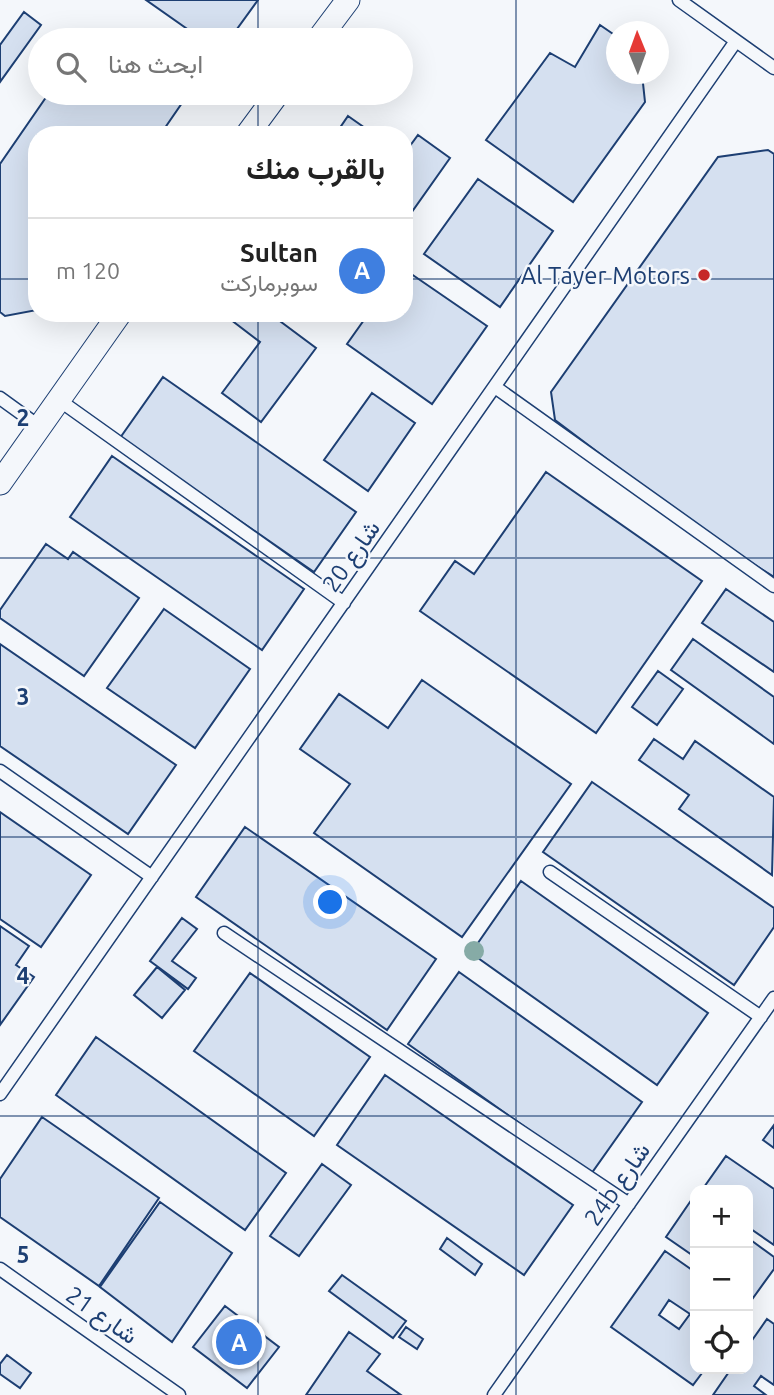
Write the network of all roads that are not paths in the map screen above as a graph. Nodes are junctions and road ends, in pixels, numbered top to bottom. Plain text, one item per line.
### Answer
1 (348, 0) edge
2 (679, 0) edge
3 (327, 28) edge
4 (736, 41) junction
5 (774, 68) edge
6 (269, 105) edge
7 (254, 126) edge
8 (114, 322) edge
9 (495, 387) junction
10 (0, 398) edge
11 (59, 400) junction
12 (40, 427) junction
13 (0, 483) edge
14 (774, 586) edge
15 (344, 603) junction
16 (0, 771) edge
17 (550, 872) dead end
18 (152, 877) junction
19 (224, 933) dead end
20 (774, 998) edge
21 (761, 1017) junction
22 (0, 1094) edge
23 (629, 1204) junction
24 (0, 1269) edge
25 (179, 1395) edge
26 (494, 1395) edge

1 - 3 street
2 - 4 lane
4 - 5 lane
4 - 9 lane, شارع 20
6 - 7 street
8 - 11 street
9 - 14 lane
9 - 15 lane, شارع 20
10 - 12 lane
11 - 12 street
11 - 15 lane
12 - 13 street
15 - 18 lane, شارع 20
16 - 18 lane
17 - 21 lane
18 - 22 lane, شارع 20
19 - 23 lane
20 - 21 lane, 24b شارع
21 - 23 lane, 24b شارع
23 - 26 lane, 24b شارع
24 - 25 lane, شارع 21

